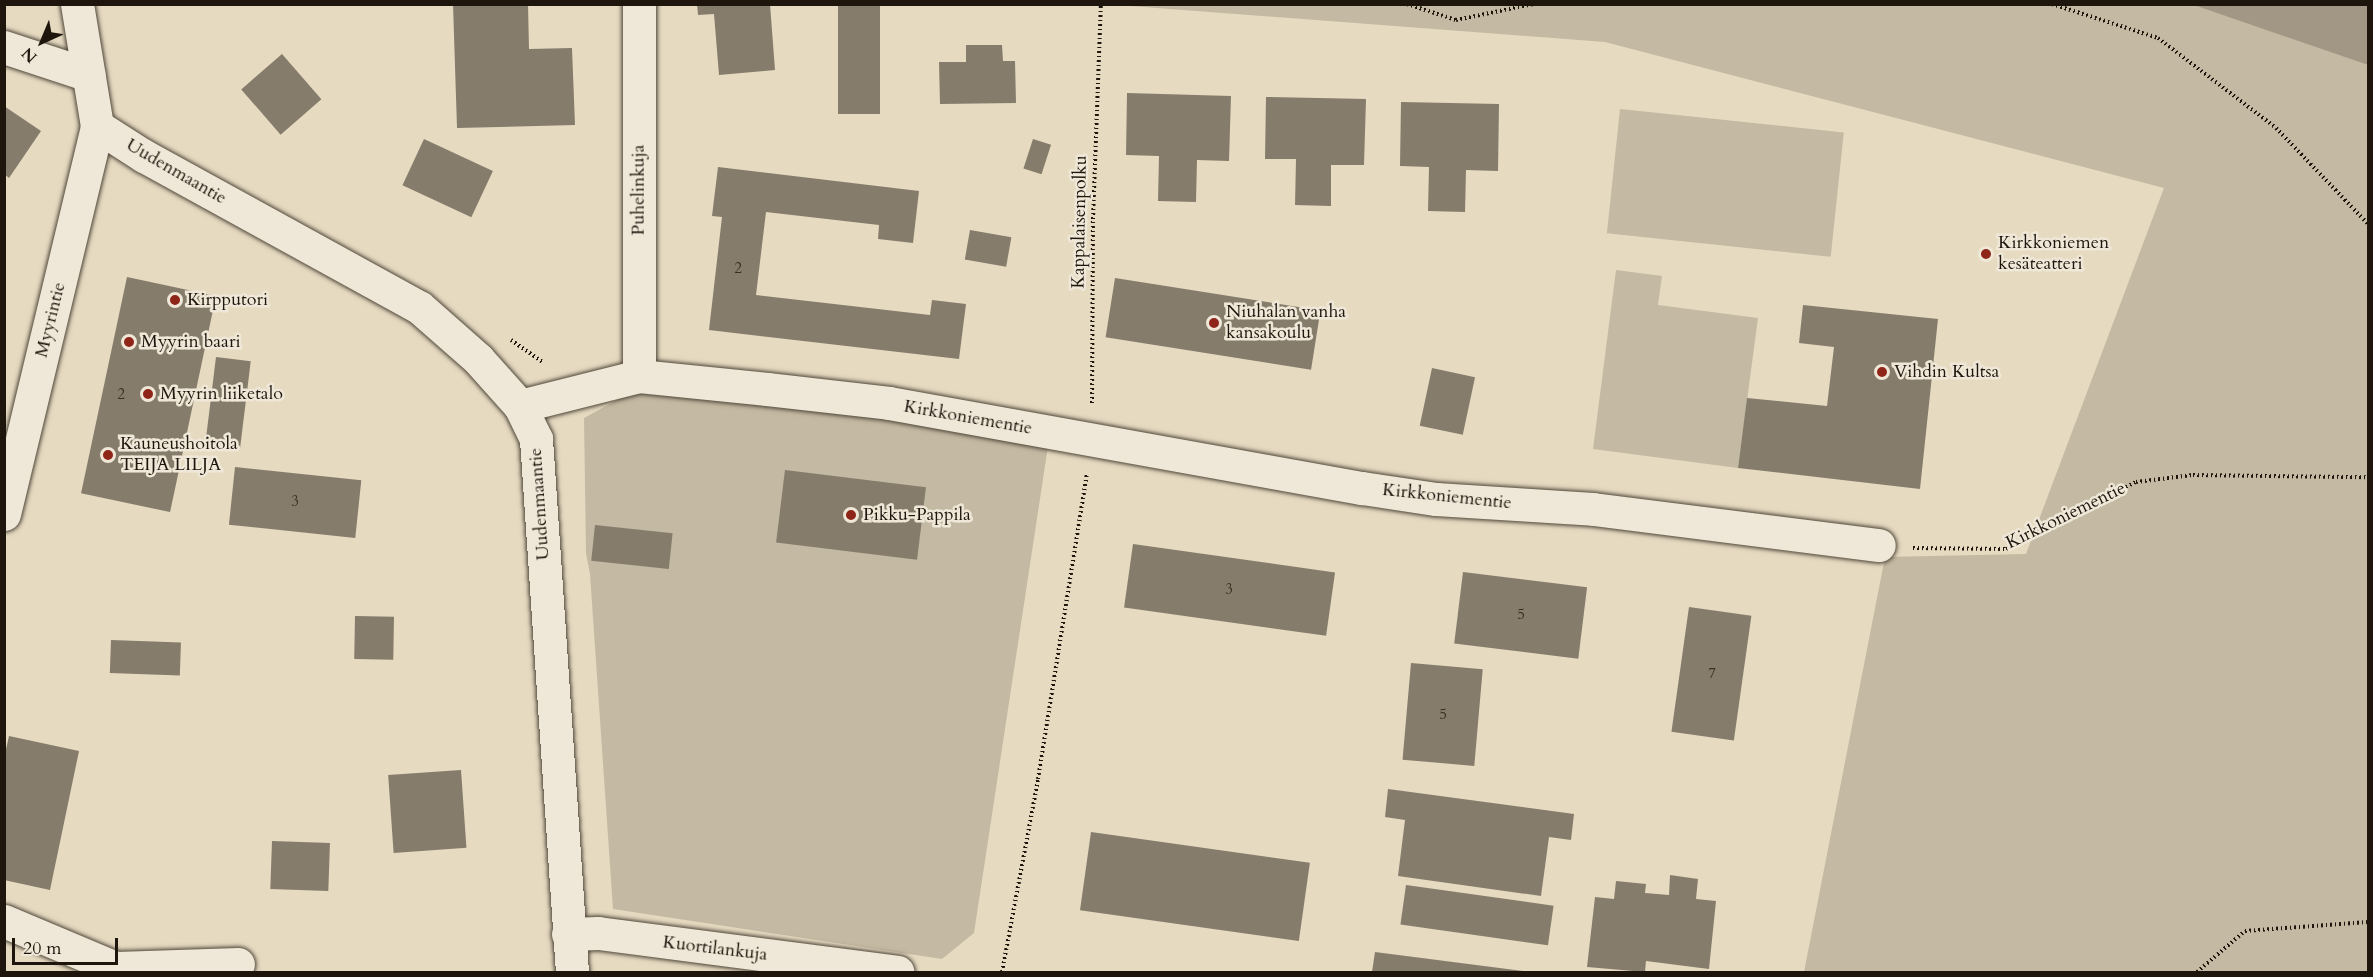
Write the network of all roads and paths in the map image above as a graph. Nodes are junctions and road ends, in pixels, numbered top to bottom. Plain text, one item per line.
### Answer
1 (77, 4) edge
2 (639, 4) edge
3 (1101, 4) edge
4 (1407, 4) edge
5 (1533, 4) edge
6 (2052, 4) edge
7 (4, 47) edge
8 (89, 75) junction
9 (97, 126) junction
10 (2368, 224) edge
11 (508, 339) dead end
12 (639, 376) junction
13 (554, 399) junction
14 (520, 406) junction
15 (1092, 440) junction
16 (2368, 477) edge
17 (4, 514) edge
18 (1879, 545) joint
19 (4, 921) edge
20 (2368, 922) edge
21 (568, 933) junction
22 (238, 964) dead end
23 (572, 972) edge
24 (897, 972) edge
25 (1002, 972) edge
26 (2197, 972) edge

1 - 8 street
2 - 12 street, Puhelinkuja
3 - 15 path, Kappalaisenpolku
4 - 5 path
6 - 10 path
7 - 8 street
8 - 9 street
9 - 14 street, Uudenmaantie
9 - 17 street, Myyrintie
11 - 13 path
12 - 13 street, Kirkkoniementie
12 - 15 street, Kirkkoniementie
13 - 14 street, Kirkkoniementie
14 - 21 street, Uudenmaantie
15 - 18 street, Kirkkoniementie
15 - 25 path, Kappalaisenpolku
16 - 18 path, Kirkkoniementie
19 - 22 street
20 - 26 path
21 - 23 street, Uudenmaantie
21 - 24 street, Kuortilankuja

